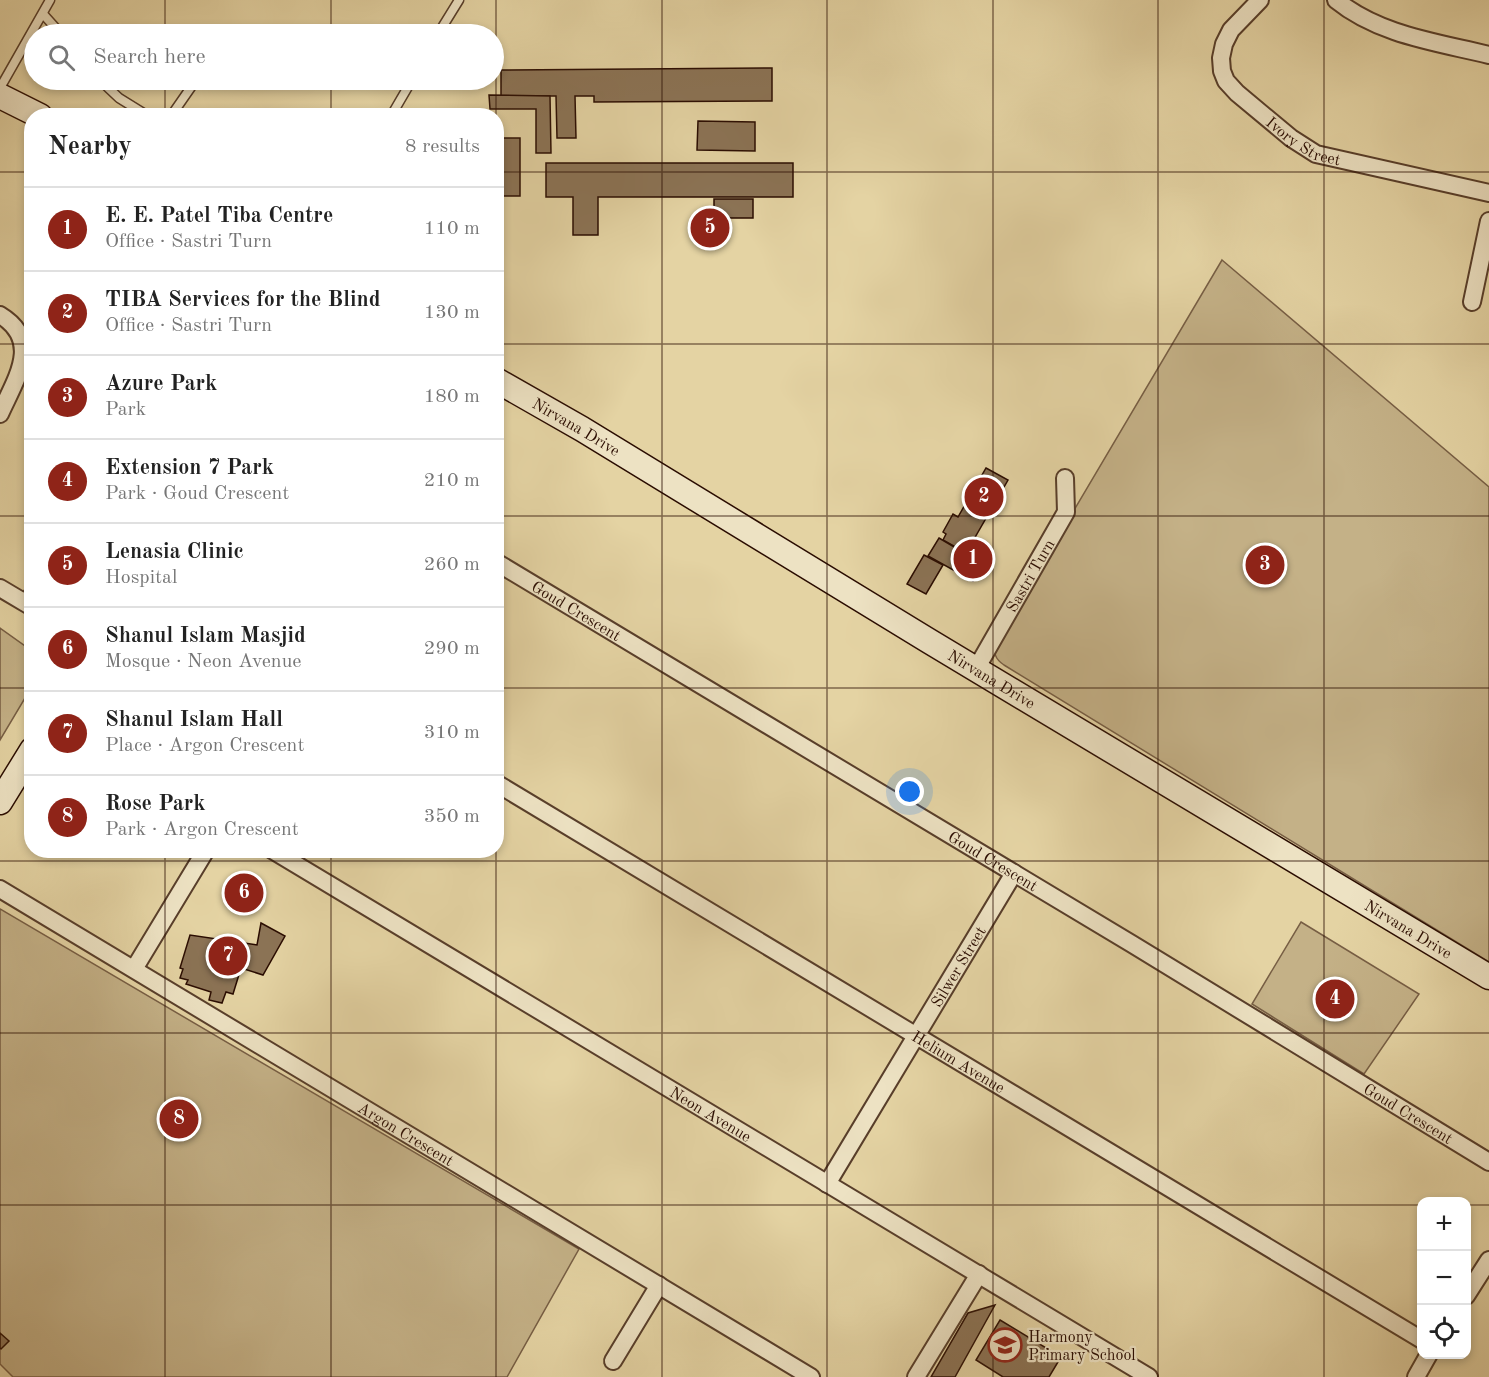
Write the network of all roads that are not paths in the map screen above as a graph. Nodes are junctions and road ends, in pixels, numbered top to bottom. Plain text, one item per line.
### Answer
1 (50, 0) edge
2 (459, 0) edge
3 (1260, 0) edge
4 (1336, 0) edge
5 (43, 14) junction
6 (37, 24) edge
7 (52, 24) edge
8 (444, 24) edge
9 (24, 47) edge
10 (1489, 55) edge
11 (0, 88) edge
12 (111, 90) edge
13 (189, 90) edge
14 (406, 90) edge
15 (0, 96) edge
16 (24, 108) edge
17 (135, 108) edge
18 (177, 108) edge
19 (396, 108) edge
20 (1489, 193) edge
21 (1489, 221) edge
22 (1472, 302) dead end
23 (0, 315) edge
24 (504, 385) edge
25 (0, 414) edge
26 (1065, 478) dead end
27 (504, 567) edge
28 (0, 588) edge
29 (24, 597) edge
30 (976, 669) junction
31 (24, 763) edge
32 (504, 788) edge
33 (0, 802) edge
34 (201, 858) edge
35 (285, 858) edge
36 (1014, 873) junction
37 (0, 889) edge
38 (134, 969) junction
39 (1489, 977) edge
40 (916, 1036) junction
41 (1489, 1162) edge
42 (826, 1184) junction
43 (1489, 1260) edge
44 (979, 1274) junction
45 (659, 1285) junction
46 (1471, 1289) edge
47 (1417, 1337) edge
48 (1426, 1359) edge
49 (613, 1361) dead end
50 (811, 1377) edge
51 (916, 1377) edge
52 (1149, 1377) edge
53 (1416, 1377) edge

1 - 5 lane
2 - 8 lane
3 - 20 street, Ivory Street
4 - 10 street
5 - 6 lane
5 - 7 lane
9 - 11 lane
12 - 17 lane
13 - 18 lane
14 - 19 lane
15 - 16 main road
21 - 22 street
23 - 25 street
24 - 30 main road, Nirvana Drive
26 - 30 street, Sastri Turn
27 - 36 street, Goud Crescent
28 - 29 street
30 - 39 main road, Nirvana Drive
31 - 33 main road
32 - 40 street, Helium Avenue
34 - 38 street
35 - 42 street, Neon Avenue
36 - 40 street, Silwer Street
36 - 41 street, Goud Crescent
37 - 38 street, Argon Crescent
38 - 45 street, Argon Crescent
40 - 42 street, Silwer Street
40 - 47 street, Helium Avenue
42 - 44 street, Neon Avenue
43 - 46 street
44 - 51 street
44 - 52 street, Neon Avenue
45 - 49 street
45 - 50 street, Argon Crescent
48 - 53 street

